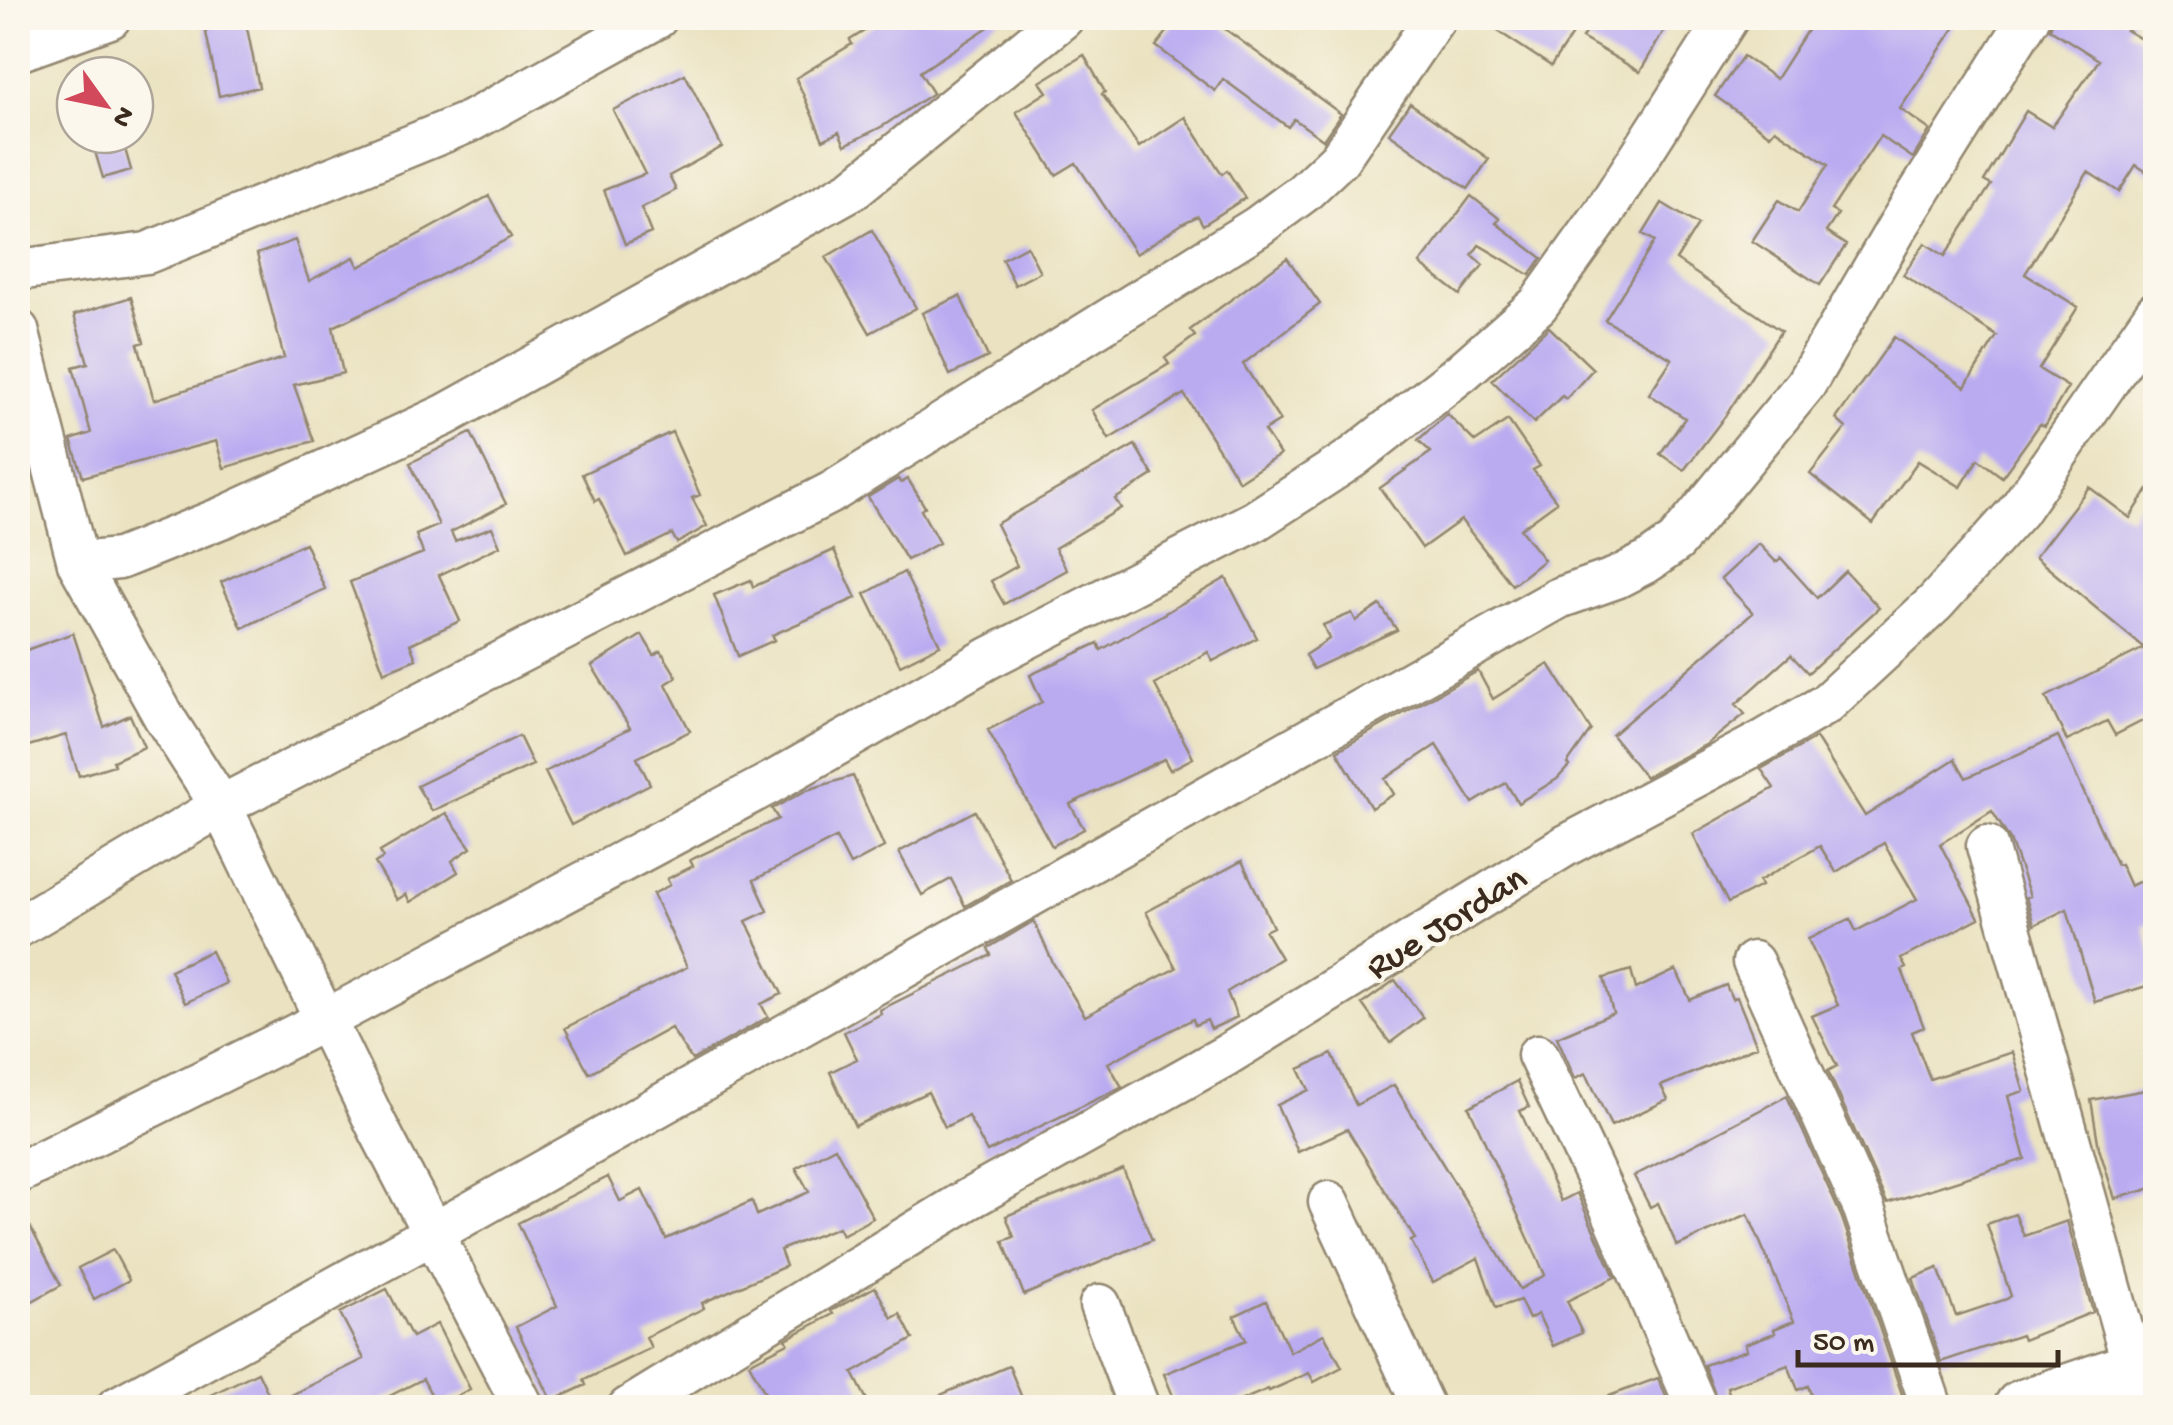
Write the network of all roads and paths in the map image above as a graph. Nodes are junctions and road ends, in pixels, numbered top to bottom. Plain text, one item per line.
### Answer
1 (110, 18) edge
2 (656, 18) edge
3 (1063, 18) edge
4 (1435, 18) edge
5 (1728, 18) edge
6 (2029, 18) edge
7 (18, 51) edge
8 (18, 270) edge
9 (2156, 312) edge
10 (18, 330) edge
11 (25, 393) edge
12 (78, 563) junction
13 (221, 806) junction
14 (1987, 846) dead end
15 (18, 927) edge
16 (1753, 962) dead end
17 (325, 1020) junction
18 (1538, 1055) dead end
19 (18, 1173) edge
20 (1329, 1202) dead end
21 (432, 1234) junction
22 (1100, 1305) dead end
23 (2148, 1386) edge
24 (116, 1408) edge
25 (524, 1408) edge
26 (628, 1408) edge
27 (1139, 1408) edge
28 (1424, 1408) edge
29 (1696, 1408) edge
30 (1932, 1408) edge
31 (2022, 1408) edge

1 - 7 street
2 - 8 street
3 - 12 street
4 - 13 street
5 - 17 street
6 - 21 street
9 - 26 street, Rue Jordan
10 - 11 street
11 - 12 street
12 - 13 street
13 - 15 street
13 - 17 street
14 - 23 street
16 - 30 street
17 - 19 street
17 - 21 street
18 - 29 street
20 - 28 street
21 - 24 street
21 - 25 street
22 - 27 street
23 - 31 main road

